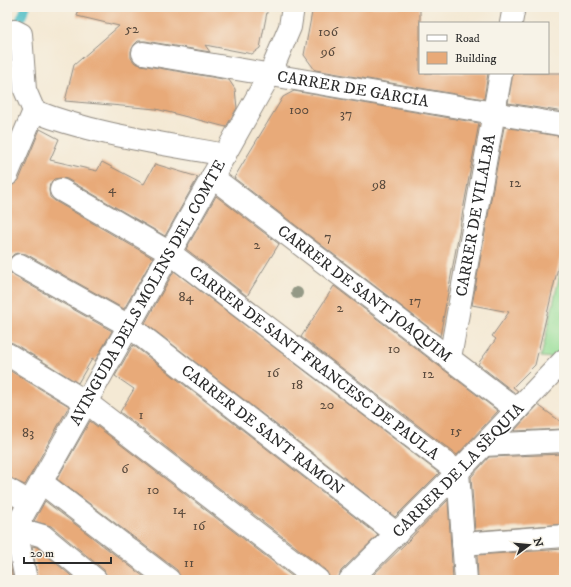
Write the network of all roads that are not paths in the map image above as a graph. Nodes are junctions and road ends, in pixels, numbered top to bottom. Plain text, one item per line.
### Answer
1 (293, 7) edge
2 (514, 7) edge
3 (511, 22) edge
4 (7, 32) edge
5 (143, 53) dead end
6 (270, 74) junction
7 (501, 74) edge
8 (34, 111) junction
9 (493, 113) junction
10 (564, 125) edge
11 (224, 155) junction
12 (7, 175) edge
13 (212, 177) junction
14 (61, 190) dead end
15 (170, 252) junction
16 (20, 265) dead end
17 (129, 326) junction
18 (7, 354) edge
19 (450, 358) junction
20 (564, 360) edge
21 (86, 402) junction
22 (517, 410) junction
23 (564, 441) edge
24 (484, 445) junction
25 (458, 472) junction
26 (41, 482) junction
27 (7, 489) edge
28 (29, 502) junction
29 (17, 534) junction
30 (397, 534) junction
31 (564, 536) edge
32 (463, 544) junction
33 (26, 580) edge
34 (96, 580) edge
35 (169, 580) edge
36 (318, 580) edge
37 (350, 580) edge
38 (466, 580) edge

1 - 6 street, AVINGUDA DELS MOLINS DEL COMTE
2 - 3 street
4 - 8 street
5 - 6 street, CARRER DE GARCIA
6 - 9 street, CARRER DE GARCIA
6 - 11 street, AVINGUDA DELS MOLINS DEL COMTE
7 - 9 street, CARRER DE VILALBA
8 - 11 street
8 - 12 street
9 - 10 street, CARRER DE GARCIA
9 - 19 street, CARRER DE VILALBA
11 - 13 street, AVINGUDA DELS MOLINS DEL COMTE
13 - 15 street, AVINGUDA DELS MOLINS DEL COMTE
13 - 19 street, CARRER DE SANT JOAQUIM
14 - 15 street, CARRER DE SANT FRANCESC DE PAULA
15 - 17 street, AVINGUDA DELS MOLINS DEL COMTE
15 - 25 street, CARRER DE SANT FRANCESC DE PAULA
16 - 17 street, CARRER DE SANT RAMON
17 - 21 street, AVINGUDA DELS MOLINS DEL COMTE
17 - 30 street, CARRER DE SANT RAMON
18 - 21 street
19 - 22 street, CARRER DE SANT JOAQUIM
20 - 22 street, CARRER DE LA SÈQUIA
21 - 26 street, AVINGUDA DELS MOLINS DEL COMTE
21 - 36 street
22 - 24 street, CARRER DE LA SÈQUIA
23 - 24 street
24 - 25 street, CARRER DE LA SÈQUIA
25 - 30 street, CARRER DE LA SÈQUIA
25 - 32 street
26 - 28 street, AVINGUDA DELS MOLINS DEL COMTE
26 - 35 street
27 - 28 street
28 - 29 street, AVINGUDA DELS MOLINS DEL COMTE
29 - 33 street, AVINGUDA DELS MOLINS DEL COMTE
29 - 34 street
30 - 37 street, CARRER DE LA SÈQUIA
31 - 32 street
32 - 38 street

